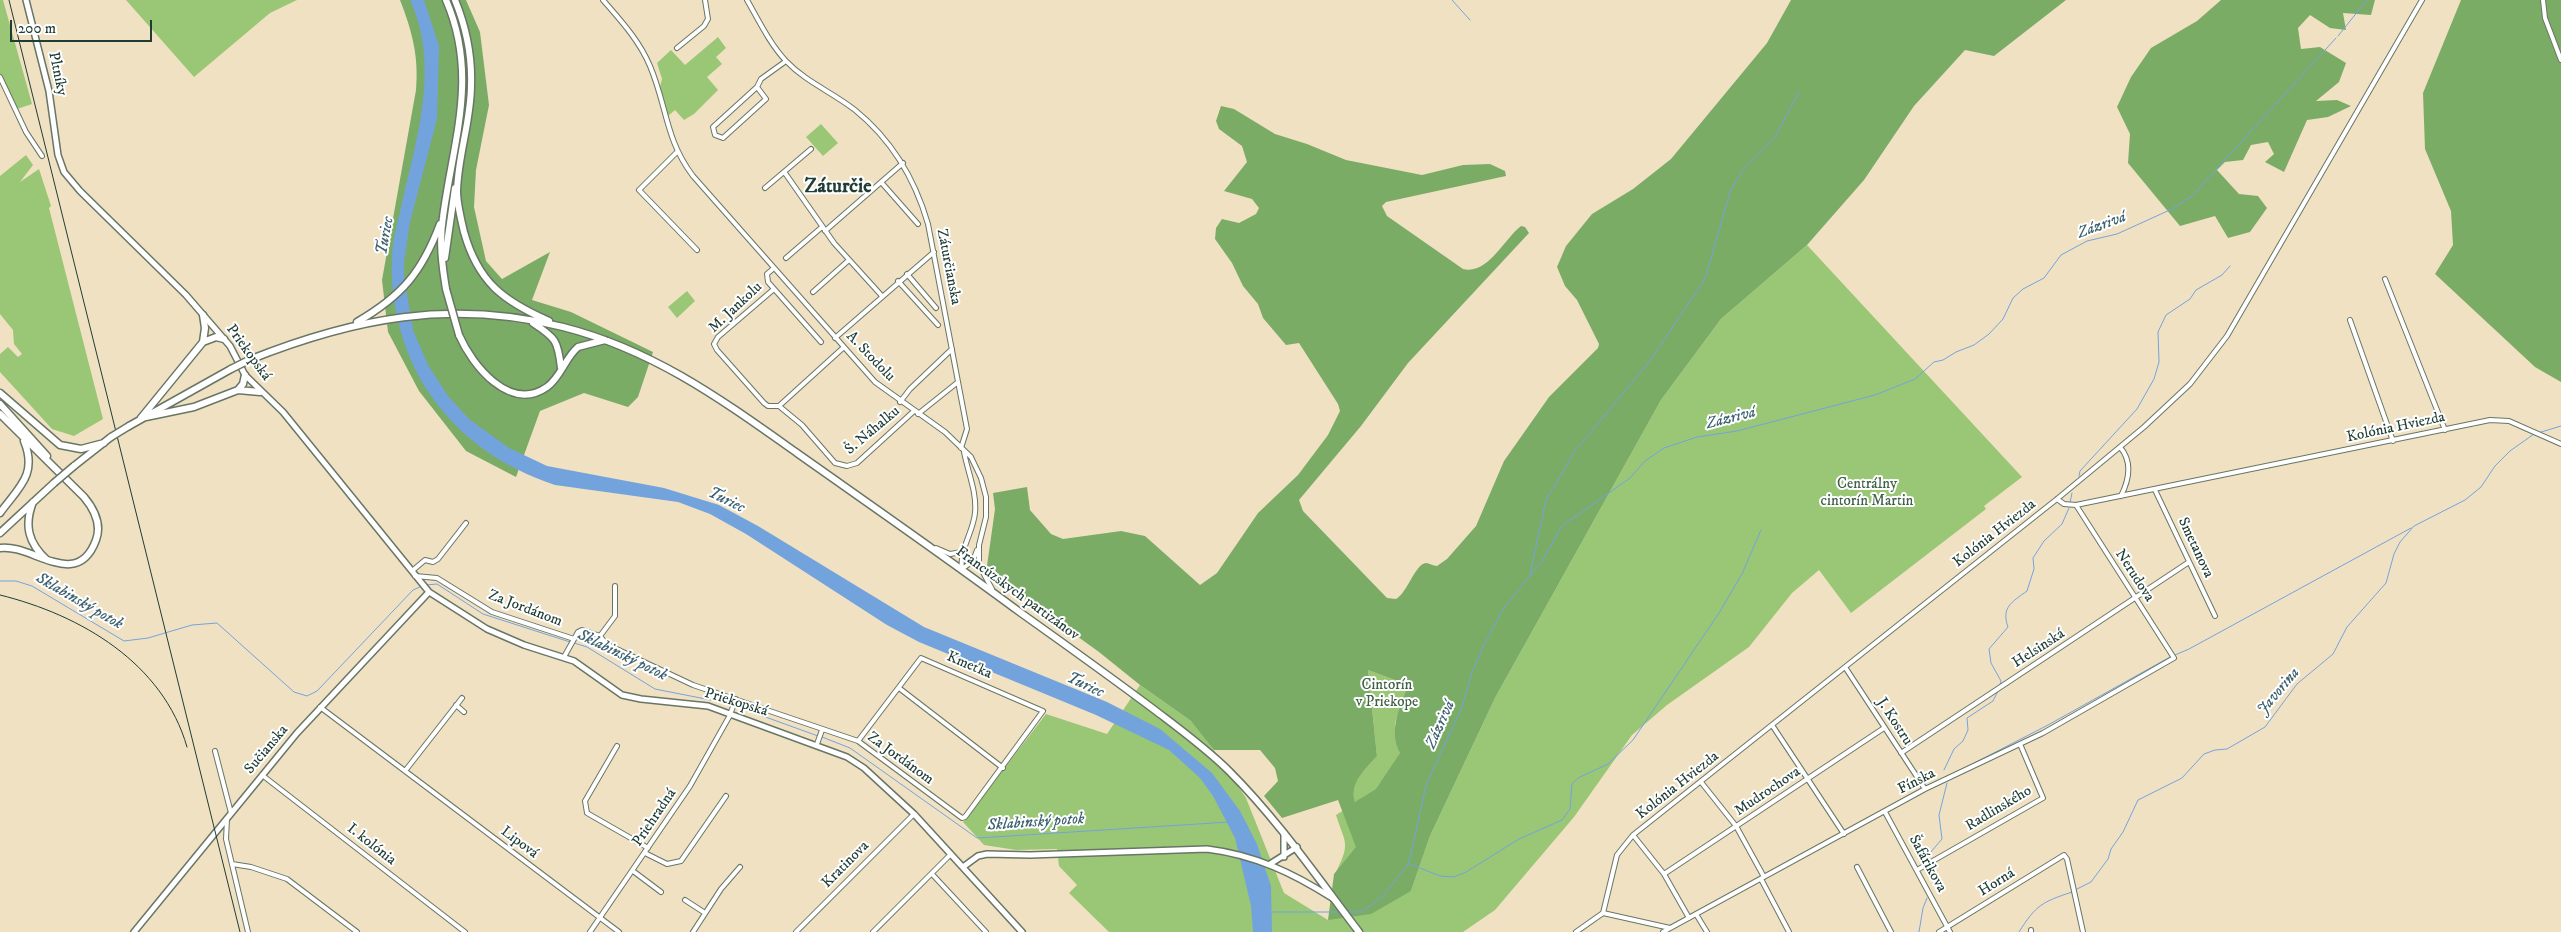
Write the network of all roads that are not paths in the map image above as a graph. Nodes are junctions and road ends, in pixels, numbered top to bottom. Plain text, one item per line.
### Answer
1 (26, 0) edge
2 (446, 0) edge
3 (455, 0) edge
4 (603, 0) edge
5 (705, 0) edge
6 (747, 0) edge
7 (2422, 0) edge
8 (2543, 0) edge
9 (677, 48) dead end
10 (2561, 60) edge
11 (786, 61) junction
12 (0, 77) edge
13 (757, 87) junction
14 (811, 149) dead end
15 (677, 152) junction
16 (58, 155) joint
17 (42, 156) dead end
18 (461, 163) junction
19 (903, 163) junction
20 (785, 173) junction
21 (881, 182) junction
22 (765, 188) dead end
23 (442, 218) junction
24 (918, 224) dead end
25 (822, 227) junction
26 (825, 231) junction
27 (697, 250) dead end
28 (934, 252) junction
29 (786, 258) dead end
30 (849, 260) junction
31 (444, 266) junction
32 (774, 268) junction
33 (906, 274) junction
34 (2385, 279) dead end
35 (898, 282) junction
36 (774, 288) junction
37 (813, 292) dead end
38 (882, 296) junction
39 (936, 308) dead end
40 (203, 315) junction
41 (530, 320) junction
42 (2350, 320) dead end
43 (352, 325) junction
44 (938, 325) dead end
45 (564, 327) junction
46 (835, 338) junction
47 (224, 339) junction
48 (606, 340) junction
49 (203, 342) junction
50 (821, 342) dead end
51 (844, 347) junction
52 (952, 349) junction
53 (561, 368) junction
54 (245, 374) junction
55 (958, 382) junction
56 (238, 390) junction
57 (260, 392) junction
58 (0, 393) edge
59 (900, 402) junction
60 (0, 404) edge
61 (778, 406) junction
62 (916, 412) junction
63 (0, 414) edge
64 (141, 418) junction
65 (2446, 430) junction
66 (23, 438) junction
67 (2393, 441) junction
68 (104, 443) junction
69 (2561, 444) edge
70 (2120, 447) junction
71 (963, 450) junction
72 (50, 461) junction
73 (2155, 490) junction
74 (2121, 496) junction
75 (2057, 499) junction
76 (34, 500) junction
77 (2076, 505) junction
78 (0, 513) edge
79 (466, 523) dead end
80 (0, 533) edge
81 (929, 545) junction
82 (979, 545) junction
83 (0, 548) edge
84 (962, 552) junction
85 (48, 561) junction
86 (2189, 562) junction
87 (962, 569) junction
88 (415, 576) junction
89 (614, 586) dead end
90 (427, 590) junction
91 (995, 593) junction
92 (2135, 599) junction
93 (2215, 616) dead end
94 (600, 636) junction
95 (574, 640) junction
96 (564, 657) junction
97 (2174, 658) joint
98 (1845, 667) junction
99 (899, 688) junction
100 (462, 698) dead end
101 (736, 699) junction
102 (456, 705) junction
103 (320, 707) junction
104 (732, 711) junction
105 (464, 712) dead end
106 (1772, 725) junction
107 (1884, 728) junction
108 (822, 730) junction
109 (818, 741) junction
110 (858, 741) junction
111 (2020, 744) junction
112 (617, 746) dead end
113 (216, 752) dead end
114 (1901, 753) junction
115 (1003, 768) junction
116 (405, 771) junction
117 (262, 776) junction
118 (1808, 779) junction
119 (1701, 782) junction
120 (1925, 790) junction
121 (726, 796) dead end
122 (1885, 812) junction
123 (231, 813) junction
124 (914, 814) junction
125 (227, 818) junction
126 (1736, 826) junction
127 (1284, 832) junction
128 (1844, 834) junction
129 (1633, 835) junction
130 (1297, 847) junction
131 (648, 848) junction
132 (645, 853) junction
133 (951, 854) junction
134 (1284, 858) junction
135 (1268, 863) junction
136 (232, 864) junction
137 (740, 867) dead end
138 (963, 867) junction
139 (1857, 867) dead end
140 (1917, 870) junction
141 (633, 871) junction
142 (932, 874) junction
143 (1664, 874) junction
144 (1762, 878) junction
145 (661, 892) dead end
146 (1334, 899) junction
147 (685, 900) dead end
148 (705, 913) junction
149 (1603, 913) junction
150 (1696, 914) junction
151 (600, 918) junction
152 (1688, 918) junction
153 (1670, 928) junction
154 (1949, 930) edge
155 (134, 932) edge
156 (248, 932) edge
157 (356, 932) edge
158 (465, 932) edge
159 (590, 932) edge
160 (618, 932) edge
161 (692, 932) edge
162 (796, 932) edge
163 (873, 932) edge
164 (986, 932) edge
165 (1022, 932) edge
166 (1359, 932) edge
167 (1576, 932) edge
168 (1663, 932) edge
169 (1707, 932) edge
170 (1790, 932) edge
171 (1891, 932) edge
172 (1939, 932) edge
173 (2083, 932) edge

1 - 16 street, Pltníky
2 - 23 main road
3 - 18 main road
4 - 15 street, A. Stodolu
5 - 9 street
6 - 11 street, Záturčianska
7 - 70 street
8 - 10 street
11 - 13 street
11 - 19 street, Záturčianska
12 - 17 street
13 - 13 street
14 - 20 street
15 - 27 street
15 - 32 street, A. Stodolu
16 - 40 street, Priekopská
18 - 31 main road
18 - 45 main road
19 - 21 street
19 - 28 street, Záturčianska
20 - 22 street
20 - 25 street
21 - 24 street
21 - 26 street
23 - 31 main road
23 - 43 main road
25 - 26 street
25 - 29 street
26 - 30 street
28 - 33 street
28 - 52 street, Záturčianska
30 - 37 street
30 - 38 street
31 - 53 main road, bridge
32 - 36 street
32 - 46 street, A. Stodolu
33 - 35 street
33 - 39 street
34 - 65 street
35 - 38 street
35 - 44 street
36 - 50 street, A. Stodolu
36 - 61 street, M. Jankolu
38 - 46 street
40 - 47 street, Priekopská
40 - 49 main road
41 - 43 main road
41 - 45 main road
41 - 53 main road
42 - 67 street
43 - 64 main road, bridge
45 - 48 main road, Francúzskych partizánov
46 - 51 street, A. Stodolu
47 - 49 main road
47 - 54 street, Priekopská
48 - 53 main road
48 - 81 main road, Francúzskych partizánov
49 - 64 main road
51 - 59 street, A. Stodolu
51 - 61 street
52 - 55 street, Záturčianska
52 - 59 street
54 - 56 main road
54 - 57 street, Priekopská
55 - 62 street
55 - 71 street, Záturčianska
56 - 57 main road
56 - 64 main road
57 - 88 street, Priekopská
58 - 68 main road
59 - 62 street, A. Stodolu
60 - 72 main road
61 - 62 street, Š. Náhalku
62 - 71 street, A. Stodolu
63 - 66 main road
64 - 68 main road, bridge
65 - 67 street, Kolónia Hviezda
65 - 69 street, Kolónia Hviezda
66 - 72 main road
66 - 78 main road
67 - 73 street, Kolónia Hviezda
68 - 76 main road, bridge
70 - 74 street
70 - 75 street
71 - 82 street
71 - 84 street
72 - 85 main road
73 - 74 street, Kolónia Hviezda
73 - 86 street, Smetanova
74 - 77 street, Kolónia Hviezda
75 - 77 street, Kolónia Hviezda
75 - 98 street, Kolónia Hviezda
76 - 80 main road
76 - 85 main road
77 - 92 street, Nerudova
79 - 88 street
81 - 84 street
81 - 87 main road, Francúzskych partizánov
82 - 87 street
82 - 91 street
83 - 85 main road
84 - 87 street
86 - 92 street, Helsinská
86 - 93 street, Smetanova
87 - 91 main road, Francúzskych partizánov
88 - 90 street, Priekopská
88 - 95 street, Za Jordánom
89 - 94 street
90 - 96 street, Priekopská
90 - 103 street, Sučianska
91 - 127 main road, Francúzskych partizánov
92 - 97 street, Nerudova
92 - 114 street, Helsinská
94 - 95 street
94 - 101 street, Za Jordánom
95 - 96 street
96 - 104 street, Priekopská
97 - 111 street, Fínska
98 - 106 street, Kolónia Hviezda
98 - 107 street, J. Kostru
99 - 110 street, Kmeťka
99 - 115 street
99 - 115 street, Kmeťka
100 - 102 street
101 - 104 street, Priehradná
101 - 108 street, Za Jordánom
102 - 105 street
102 - 116 street
103 - 116 street, Lipová
103 - 117 street, Sučianska
104 - 109 street, Priekopská
104 - 131 street, Priehradná
106 - 118 street
106 - 119 street, Kolónia Hviezda
107 - 114 street, J. Kostru
107 - 118 street, Mudrochova
108 - 109 street
108 - 110 street, Za Jordánom
109 - 124 street, Priekopská
110 - 115 street, Za Jordánom
111 - 120 street, Fínska
111 - 140 street, Radlinského
112 - 131 street
113 - 123 street
114 - 120 street, J. Kostru
116 - 151 street, Lipová
117 - 123 street, Sučianska
117 - 158 street, I. kolónia
118 - 126 street, Mudrochova
118 - 128 street
119 - 126 street
119 - 129 street, Kolónia Hviezda
120 - 122 street, Fínska
121 - 132 street
122 - 128 street, Fínska
122 - 140 street, Šafárikova
123 - 125 street, Sučianska
124 - 133 street, Priekopská
124 - 162 street, Kratinova
125 - 136 street
125 - 155 street, Sučianska
126 - 143 street, Mudrochova
126 - 144 street
127 - 130 main road, Francúzskych partizánov
127 - 134 street
128 - 144 street, Fínska
129 - 143 street
129 - 149 street, Kolónia Hviezda
130 - 134 street
130 - 146 main road, Francúzskych partizánov
131 - 132 street, Priehradná
132 - 141 street, Priehradná
133 - 138 street, Priekopská
133 - 142 street
134 - 135 street
135 - 138 street
135 - 146 street
136 - 156 street
136 - 157 street
137 - 148 street
138 - 165 street, Priekopská
139 - 171 street
140 - 154 street, Šafárikova
141 - 145 street
141 - 151 street, Priehradná
142 - 163 street
142 - 164 street
143 - 152 street
144 - 150 street, Fínska
144 - 170 street
146 - 166 main road, Francúzskych partizánov
147 - 148 street
148 - 161 street
149 - 153 street
149 - 167 street
150 - 152 street, Fínska
150 - 169 street
151 - 159 street, Priehradná
151 - 160 street, Lipová
152 - 153 street, Fínska
153 - 168 street, Fínska
154 - 172 street, Horná
154 - 173 street, Horná

